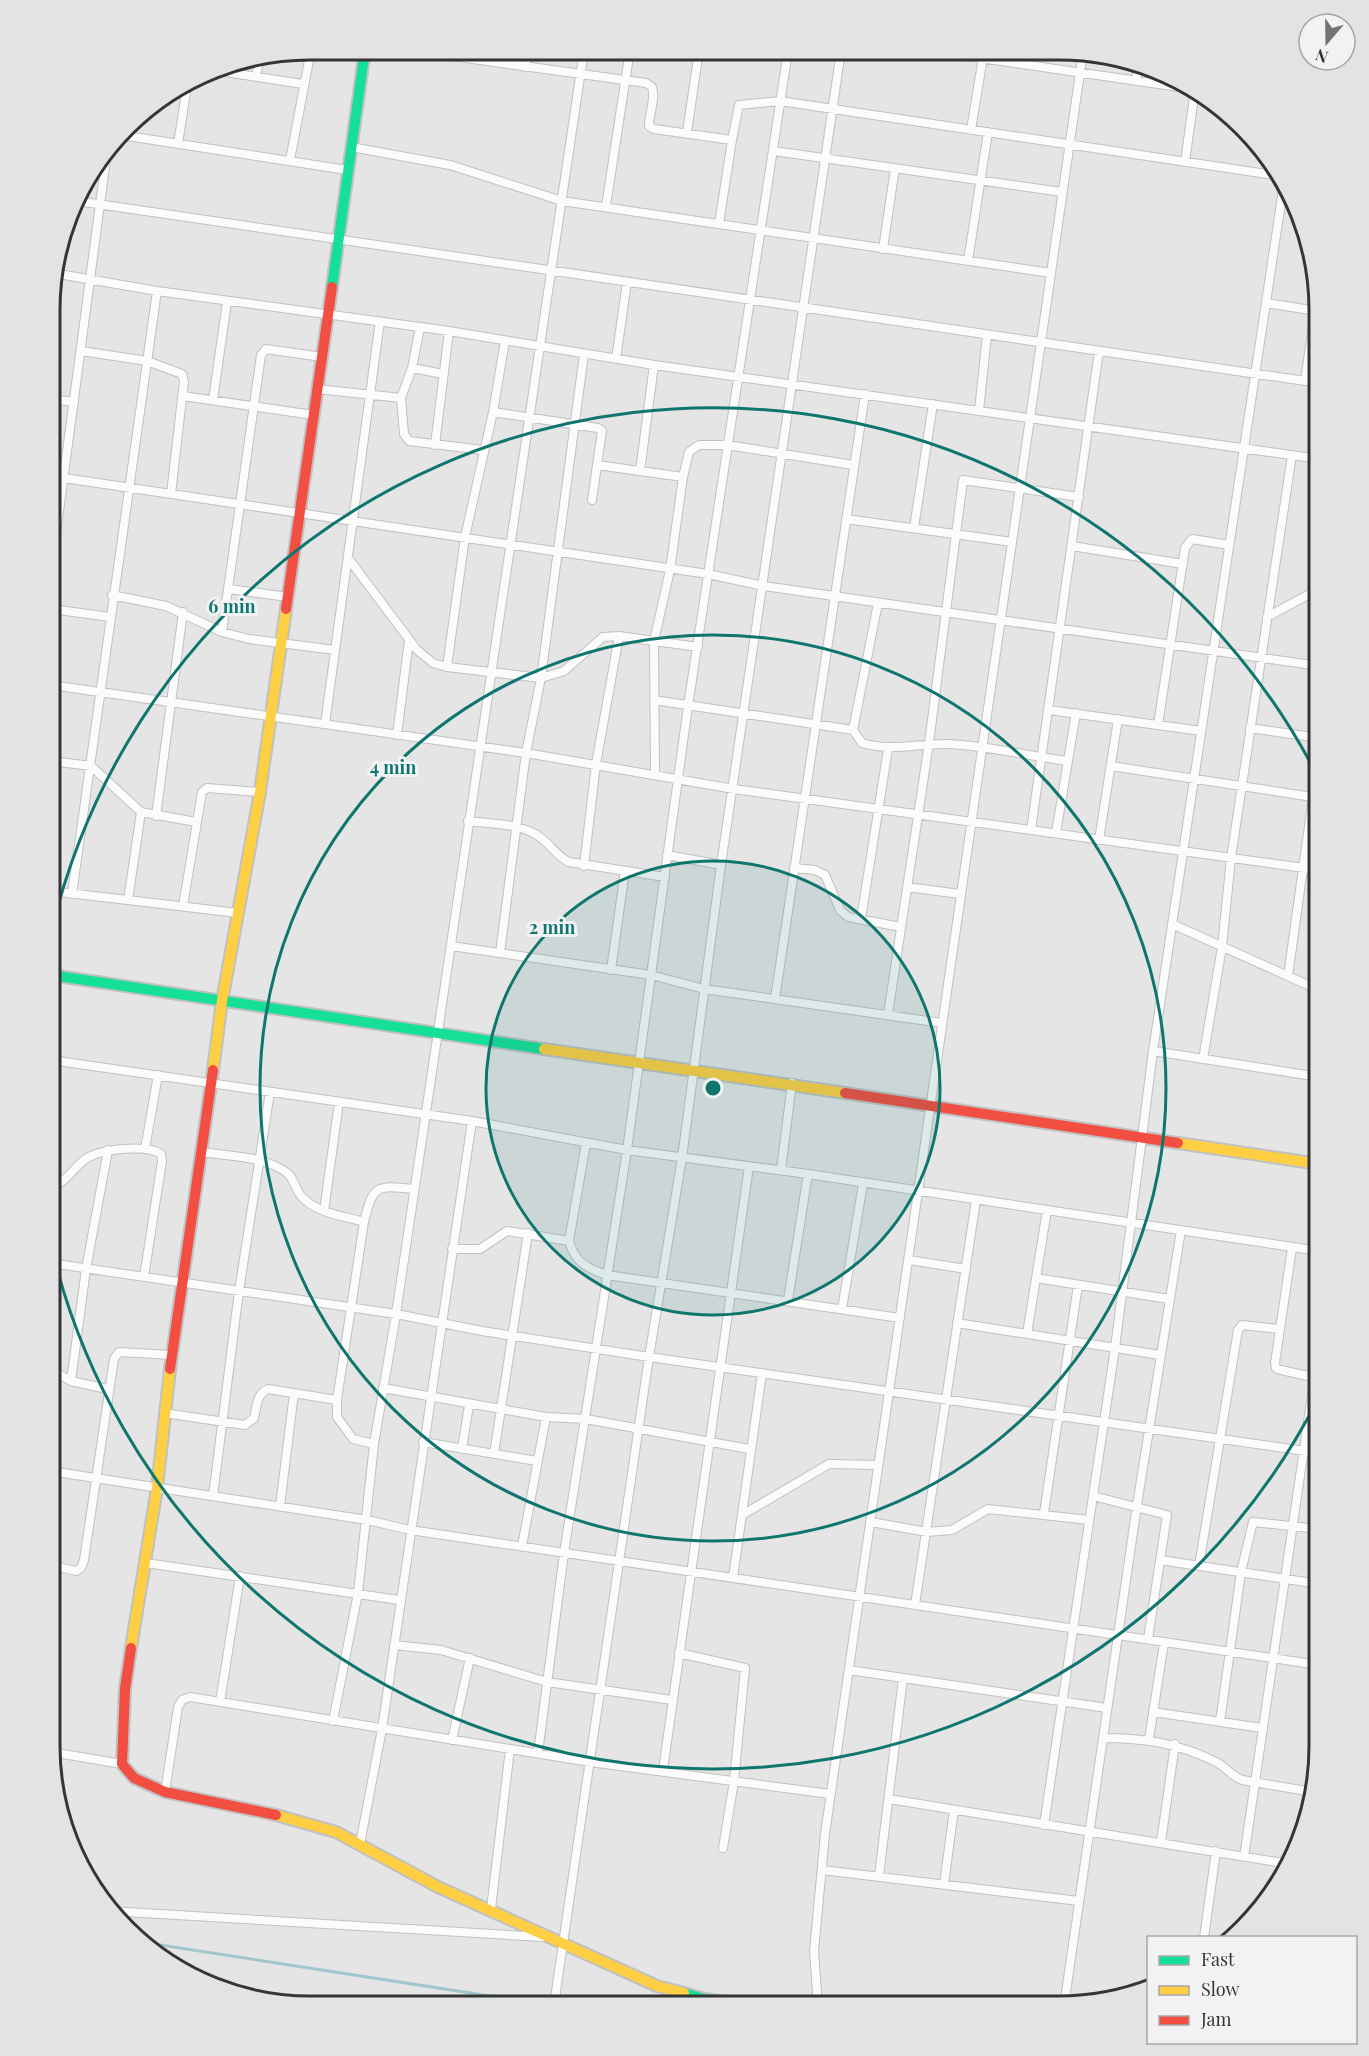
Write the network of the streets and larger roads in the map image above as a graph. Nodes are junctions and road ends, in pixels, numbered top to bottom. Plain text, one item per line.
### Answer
1 (309, 60) edge
2 (364, 60) edge
3 (477, 60) edge
4 (526, 60) edge
5 (583, 60) edge
6 (629, 60) edge
7 (698, 60) edge
8 (787, 60) edge
9 (841, 60) edge
10 (983, 60) edge
11 (1011, 60) edge
12 (1082, 61) edge
13 (258, 66) edge
14 (525, 67) junction
15 (231, 73) edge
16 (1080, 73) junction
17 (1137, 73) edge
18 (581, 75) junction
19 (256, 76) junction
20 (626, 81) junction
21 (1136, 81) junction
22 (303, 84) junction
23 (1171, 86) edge
24 (186, 93) edge
25 (1193, 99) edge
26 (780, 101) junction
27 (833, 108) junction
28 (971, 130) junction
29 (687, 132) junction
30 (988, 132) junction
31 (130, 136) edge
32 (732, 140) junction
33 (178, 144) junction
34 (1069, 144) junction
35 (351, 147) junction
36 (774, 151) junction
37 (826, 158) junction
38 (290, 160) junction
39 (1185, 162) junction
40 (106, 166) edge
41 (895, 168) junction
42 (347, 170) junction
43 (1269, 174) edge
44 (981, 180) junction
45 (1062, 192) junction
46 (1282, 197) edge
47 (561, 201) junction
48 (85, 202) edge
49 (102, 204) junction
50 (606, 207) junction
51 (719, 224) junction
52 (760, 231) junction
53 (338, 239) junction
54 (814, 239) junction
55 (884, 249) junction
56 (968, 261) junction
57 (551, 270) junction
58 (1051, 273) junction
59 (62, 275) edge
60 (91, 281) junction
61 (627, 282) junction
62 (157, 291) junction
63 (749, 300) junction
64 (227, 302) junction
65 (1266, 303) junction
66 (804, 308) junction
67 (1309, 310) edge
68 (328, 315) junction
69 (381, 321) junction
70 (420, 327) junction
71 (449, 331) junction
72 (987, 335) junction
73 (505, 341) junction
74 (1041, 343) junction
75 (539, 347) junction
76 (81, 351) junction
77 (1099, 351) junction
78 (584, 354) junction
79 (322, 357) junction
80 (1309, 358) edge
81 (616, 359) junction
82 (147, 361) junction
83 (654, 365) junction
84 (412, 368) junction
85 (444, 374) junction
86 (1255, 374) junction
87 (737, 376) junction
88 (1305, 381) junction
89 (1309, 382) edge
90 (793, 384) junction
91 (317, 388) junction
92 (370, 394) junction
93 (865, 394) junction
94 (183, 396) junction
95 (401, 398) junction
96 (60, 400) edge
97 (213, 400) junction
98 (74, 402) junction
99 (933, 404) junction
100 (255, 406) junction
101 (978, 411) junction
102 (493, 412) junction
103 (313, 415) junction
104 (1029, 418) junction
105 (528, 419) junction
106 (575, 425) junction
107 (1089, 427) junction
108 (435, 445) junction
109 (727, 445) junction
110 (1243, 448) junction
111 (483, 450) junction
112 (783, 453) junction
113 (1292, 455) junction
114 (1309, 458) edge
115 (597, 465) junction
116 (854, 465) junction
117 (640, 471) junction
118 (682, 477) junction
119 (64, 478) junction
120 (128, 487) junction
121 (1020, 487) junction
122 (62, 490) joint
123 (171, 494) junction
124 (1078, 496) junction
125 (592, 500) dead end
126 (60, 505) edge
127 (241, 506) junction
128 (300, 514) junction
129 (846, 519) junction
130 (353, 522) junction
131 (914, 528) junction
132 (955, 534) junction
133 (465, 537) junction
134 (1012, 542) junction
135 (510, 544) junction
136 (1229, 545) junction
137 (1072, 546) junction
138 (555, 552) junction
139 (348, 558) junction
140 (1183, 564) junction
141 (670, 570) junction
142 (708, 574) junction
143 (764, 586) junction
144 (229, 589) junction
145 (1309, 594) edge
146 (112, 595) junction
147 (288, 597) junction
148 (834, 597) junction
149 (878, 603) junction
150 (60, 610) edge
151 (183, 612) junction
152 (944, 612) junction
153 (1268, 616) junction
154 (110, 617) junction
155 (1000, 620) junction
156 (1060, 629) junction
157 (222, 632) junction
158 (619, 636) junction
159 (409, 640) junction
160 (654, 641) junction
161 (281, 643) junction
162 (1171, 645) junction
163 (698, 648) junction
164 (335, 650) junction
165 (1214, 651) junction
166 (1262, 657) junction
167 (1309, 664) edge
168 (447, 667) junction
169 (492, 674) junction
170 (541, 678) junction
171 (60, 686) edge
172 (100, 691) junction
173 (654, 700) junction
174 (171, 703) junction
175 (688, 706) junction
176 (1049, 710) junction
177 (1076, 713) junction
178 (744, 715) junction
179 (270, 717) junction
180 (1118, 719) junction
181 (325, 724) junction
182 (1158, 725) junction
183 (815, 726) junction
184 (1250, 728) junction
185 (853, 730) junction
186 (1201, 731) junction
187 (397, 735) junction
188 (1309, 737) edge
189 (928, 743) junction
190 (479, 747) junction
191 (982, 748) junction
192 (888, 749) junction
193 (526, 753) junction
194 (1042, 758) junction
195 (1068, 761) junction
196 (60, 762) edge
197 (596, 764) junction
198 (91, 766) junction
199 (1112, 766) junction
200 (655, 774) junction
201 (1194, 779) junction
202 (678, 780) junction
203 (1242, 786) junction
204 (734, 789) junction
205 (260, 792) junction
206 (1309, 796) edge
207 (804, 799) junction
208 (879, 809) junction
209 (141, 812) junction
210 (918, 814) junction
211 (156, 816) junction
212 (468, 821) junction
213 (971, 821) junction
214 (196, 822) junction
215 (515, 827) junction
216 (1031, 830) junction
217 (1309, 830) edge
218 (1056, 834) junction
219 (1099, 840) junction
220 (1183, 852) junction
221 (667, 855) junction
222 (1231, 858) junction
223 (721, 865) junction
224 (584, 866) junction
225 (794, 868) junction
226 (1301, 868) junction
227 (1309, 869) edge
228 (625, 871) junction
229 (665, 877) junction
230 (907, 887) junction
231 (60, 892) edge
232 (72, 894) junction
233 (960, 894) junction
234 (128, 900) junction
235 (183, 906) junction
236 (238, 913) junction
237 (861, 919) junction
238 (1172, 924) junction
239 (901, 927) junction
240 (451, 946) junction
241 (1222, 947) junction
242 (500, 953) junction
243 (611, 970) junction
244 (651, 975) junction
245 (60, 976) edge
246 (1288, 976) junction
247 (1309, 985) edge
248 (704, 989) junction
249 (775, 999) junction
250 (222, 1001) junction
251 (888, 1014) junction
252 (942, 1023) junction
253 (438, 1033) junction
254 (1153, 1051) junction
255 (1203, 1059) junction
256 (60, 1061) edge
257 (639, 1062) junction
258 (692, 1070) junction
259 (159, 1075) junction
260 (1309, 1076) edge
261 (211, 1082) junction
262 (792, 1083) junction
263 (270, 1092) junction
264 (339, 1102) junction
265 (930, 1105) junction
266 (426, 1115) junction
267 (472, 1121) junction
268 (1141, 1136) junction
269 (585, 1143) junction
270 (145, 1149) junction
271 (108, 1150) junction
272 (627, 1150) junction
273 (202, 1152) junction
274 (682, 1158) junction
275 (260, 1161) junction
276 (1309, 1162) edge
277 (749, 1166) junction
278 (781, 1170) junction
279 (808, 1174) junction
280 (60, 1182) edge
281 (863, 1184) junction
282 (413, 1189) junction
283 (920, 1191) junction
284 (976, 1200) junction
285 (1047, 1210) junction
286 (324, 1211) junction
287 (364, 1222) junction
288 (1130, 1223) junction
289 (1181, 1230) junction
290 (528, 1233) junction
291 (568, 1241) junction
292 (1292, 1248) junction
293 (452, 1249) junction
294 (1309, 1250) edge
295 (909, 1260) junction
296 (60, 1265) edge
297 (86, 1269) junction
298 (966, 1269) junction
299 (607, 1275) junction
300 (144, 1277) junction
301 (1036, 1278) junction
302 (183, 1282) junction
303 (663, 1282) junction
304 (1078, 1285) junction
305 (239, 1290) junction
306 (1122, 1292) junction
307 (731, 1293) junction
308 (1169, 1299) junction
309 (788, 1300) junction
310 (352, 1308) junction
311 (842, 1309) junction
312 (396, 1314) junction
313 (900, 1318) junction
314 (441, 1321) junction
315 (957, 1323) junction
316 (1280, 1329) junction
317 (1027, 1334) junction
318 (512, 1335) junction
319 (1069, 1340) junction
320 (596, 1348) junction
321 (1115, 1348) junction
322 (171, 1355) junction
323 (1160, 1355) junction
324 (649, 1357) junction
325 (720, 1367) junction
326 (762, 1373) junction
327 (60, 1375) edge
328 (1309, 1376) edge
329 (71, 1381) junction
330 (383, 1388) junction
331 (107, 1389) junction
332 (888, 1390) junction
333 (294, 1393) junction
334 (430, 1397) junction
335 (947, 1398) junction
336 (337, 1400) junction
337 (470, 1405) junction
338 (501, 1410) junction
339 (164, 1413) junction
340 (1059, 1414) junction
341 (546, 1417) junction
342 (586, 1419) junction
343 (1103, 1421) junction
344 (222, 1422) junction
345 (1309, 1422) edge
346 (639, 1429) junction
347 (1150, 1429) junction
348 (1220, 1437) junction
349 (423, 1442) junction
350 (709, 1442) junction
351 (374, 1444) junction
352 (462, 1449) junction
353 (749, 1449) junction
354 (1304, 1450) junction
355 (1309, 1451) edge
356 (494, 1454) junction
357 (537, 1461) junction
358 (878, 1465) junction
359 (60, 1473) edge
360 (97, 1479) junction
361 (157, 1488) junction
362 (213, 1496) junction
363 (1093, 1496) junction
364 (1137, 1505) junction
365 (280, 1506) junction
366 (1044, 1513) junction
367 (742, 1515) junction
368 (368, 1520) junction
369 (1089, 1520) junction
370 (871, 1522) junction
371 (1292, 1525) junction
372 (1309, 1528) edge
373 (410, 1530) junction
374 (927, 1532) junction
375 (522, 1546) junction
376 (564, 1553) junction
377 (1161, 1560) junction
378 (620, 1561) junction
379 (146, 1563) junction
380 (1199, 1566) junction
381 (60, 1567) edge
382 (691, 1571) junction
383 (1241, 1572) junction
384 (240, 1576) junction
385 (733, 1578) junction
386 (1283, 1578) junction
387 (1309, 1582) edge
388 (358, 1593) junction
389 (859, 1597) junction
390 (399, 1600) junction
391 (915, 1605) junction
392 (1073, 1628) junction
393 (1118, 1635) junction
394 (1148, 1640) junction
395 (1164, 1643) junction
396 (394, 1645) junction
397 (1231, 1652) junction
398 (679, 1653) junction
399 (470, 1658) junction
400 (1272, 1658) junction
401 (1309, 1664) edge
402 (849, 1670) junction
403 (903, 1678) junction
404 (547, 1682) junction
405 (601, 1689) junction
406 (672, 1700) junction
407 (1062, 1701) junction
408 (220, 1702) junction
409 (1107, 1708) junction
410 (1154, 1712) junction
411 (333, 1721) junction
412 (1220, 1722) junction
413 (1262, 1728) junction
414 (382, 1729) junction
415 (1103, 1738) junction
416 (1149, 1739) junction
417 (452, 1740) junction
418 (1175, 1744) junction
419 (510, 1749) junction
420 (538, 1753) junction
421 (60, 1754) edge
422 (590, 1762) junction
423 (122, 1764) junction
424 (663, 1770) junction
425 (734, 1781) junction
426 (1254, 1782) junction
427 (1305, 1791) edge
428 (165, 1792) junction
429 (830, 1794) junction
430 (889, 1799) junction
431 (954, 1810) junction
432 (1044, 1826) junction
433 (1089, 1832) junction
434 (1161, 1842) junction
435 (360, 1844) junction
436 (723, 1848) dead end
437 (1216, 1851) junction
438 (1244, 1857) junction
439 (1280, 1863) edge
440 (822, 1870) junction
441 (879, 1876) junction
442 (944, 1884) junction
443 (1079, 1901) junction
444 (490, 1909) junction
445 (123, 1912) edge
446 (1204, 1936) edge
447 (547, 1937) junction
448 (562, 1943) junction
449 (556, 1996) edge
450 (688, 1996) edge
451 (817, 1996) edge
452 (1065, 1996) edge

1 - 22 street
2 - 35 street
3 - 14 street
4 - 14 street
5 - 18 street
6 - 20 street
7 - 29 street
8 - 26 street
9 - 27 street
10 - 28 street
11 - 16 street
12 - 16 street
13 - 19 street
14 - 18 street
15 - 19 street
16 - 21 street
16 - 34 street
17 - 21 street
18 - 20 street
18 - 47 street
19 - 22 street
20 - 29 street
20 - 50 street
21 - 23 street
22 - 38 street
24 - 33 street
25 - 39 street
26 - 27 street
26 - 32 street
26 - 36 street
27 - 28 street
27 - 37 street
28 - 30 street
29 - 32 street
30 - 34 street
30 - 44 street
31 - 33 street
32 - 51 street
33 - 38 street
34 - 39 street
34 - 45 street
35 - 42 street
35 - 47 street
36 - 37 street
36 - 52 street
37 - 41 street
37 - 54 street
38 - 42 street
39 - 43 street
40 - 49 street
41 - 44 street
41 - 55 street
42 - 53 street
44 - 45 street
44 - 56 street
45 - 58 street
46 - 65 street
47 - 50 street
47 - 57 street
48 - 49 street
49 - 53 street
49 - 60 street
50 - 51 street
51 - 52 street
52 - 54 street
52 - 63 street
53 - 57 street
53 - 68 street
54 - 55 street
54 - 66 street
55 - 56 street
56 - 58 street
57 - 61 street
57 - 75 street
58 - 74 street
59 - 60 street
60 - 62 street
60 - 76 street
61 - 63 street
61 - 81 street
62 - 64 street
62 - 82 street
63 - 66 street
63 - 87 street
64 - 68 street
64 - 97 street
65 - 67 street
65 - 86 street
66 - 72 street
66 - 90 street
68 - 69 street
68 - 79 street
69 - 70 street
69 - 92 street
70 - 71 street
70 - 84 street
71 - 73 street
71 - 85 street
72 - 74 street
72 - 101 street
73 - 75 street
73 - 102 street
74 - 77 street
74 - 104 street
75 - 78 street
75 - 105 street
76 - 82 street
76 - 98 street
77 - 86 street
77 - 107 street
78 - 81 street
78 - 106 street
79 - 91 street
79 - 100 street
80 - 88 street
81 - 83 street
82 - 94 street
82 - 120 street
83 - 87 street
83 - 117 street
84 - 85 street
84 - 95 street
85 - 108 street
86 - 88 street
86 - 110 street
87 - 90 street
87 - 109 street
88 - 89 street
90 - 93 street
90 - 112 street
91 - 92 street
91 - 103 street
92 - 95 street
92 - 130 street
93 - 99 street
93 - 116 street
94 - 97 street
94 - 123 street
95 - 108 street
96 - 98 street
97 - 100 street
98 - 119 street
99 - 101 street
99 - 131 street
100 - 103 street
100 - 127 street
101 - 104 street
102 - 105 street
102 - 111 street
103 - 128 street
104 - 107 street
104 - 121 street
105 - 106 street
105 - 135 street
106 - 115 street
106 - 138 street
107 - 110 street
107 - 124 street
108 - 111 street
109 - 112 street
109 - 118 street
109 - 142 street
110 - 113 street
110 - 136 street
111 - 133 street
112 - 116 street
112 - 143 street
113 - 114 street
113 - 153 street
115 - 117 street
115 - 125 street
116 - 129 street
117 - 118 street
118 - 141 street
119 - 120 street
119 - 122 street
120 - 123 street
120 - 146 street
121 - 124 street
121 - 132 street
121 - 134 street
122 - 126 street
123 - 127 street
124 - 137 street
127 - 128 street
127 - 144 street
128 - 130 street
128 - 147 street
129 - 131 street
129 - 148 street
130 - 133 street
130 - 139 street
131 - 132 street
132 - 134 street
132 - 152 street
133 - 135 street
133 - 168 street
134 - 155 street
135 - 138 street
135 - 169 street
136 - 140 street
136 - 165 street
137 - 140 street
137 - 156 street
138 - 141 street
138 - 170 street
139 - 159 street
139 - 164 street
140 - 162 street
141 - 142 street
141 - 160 street
142 - 143 street
142 - 163 street
143 - 148 street
143 - 178 street
144 - 147 street
144 - 157 street
145 - 153 street
146 - 151 street
146 - 154 street
147 - 161 street
148 - 149 street
148 - 183 street
149 - 152 street
149 - 185 street
150 - 154 street
151 - 157 street
151 - 174 street
152 - 155 street
152 - 189 street
153 - 166 street
154 - 172 street
155 - 156 street
155 - 191 street
156 - 162 street
156 - 176 street
157 - 161 street
158 - 160 street
158 - 170 street
158 - 197 street
159 - 168 street
159 - 187 street
160 - 163 street
160 - 173 street
161 - 164 street
161 - 179 street
162 - 165 street
162 - 182 street
163 - 175 street
164 - 181 street
165 - 166 street
165 - 186 street
166 - 167 street
166 - 184 street
168 - 169 street
169 - 170 street
169 - 190 street
170 - 193 street
171 - 172 street
172 - 174 street
172 - 198 street
173 - 175 street
173 - 200 street
174 - 179 street
174 - 211 street
175 - 178 street
175 - 202 street
176 - 177 street
176 - 194 street
177 - 180 street
177 - 195 street
178 - 183 street
178 - 204 street
179 - 181 street
179 - 205 street
180 - 182 street
180 - 199 street
181 - 187 street
182 - 186 street
183 - 185 street
183 - 207 street
184 - 188 street
184 - 203 street
185 - 192 street
186 - 201 street
187 - 190 street
189 - 191 street
189 - 192 street
189 - 210 street
190 - 193 street
190 - 212 street
191 - 194 street
191 - 213 street
192 - 208 street
193 - 197 street
193 - 215 street
194 - 195 street
194 - 216 street
195 - 218 street
196 - 198 street
197 - 200 street
197 - 224 street
198 - 209 street
198 - 232 street
199 - 201 street
199 - 219 street
200 - 202 street
201 - 203 street
201 - 220 street
202 - 204 street
202 - 221 street
203 - 206 street
203 - 222 street
204 - 207 street
204 - 223 street
205 - 214 street
205 - 236 street
207 - 208 street
207 - 225 street
208 - 210 street
208 - 237 street
209 - 211 street
209 - 234 street
210 - 213 street
210 - 230 street
211 - 214 street
212 - 215 street
212 - 240 street
213 - 216 street
213 - 233 street
214 - 235 street
215 - 224 street
215 - 242 street
216 - 218 street
217 - 226 street
218 - 219 street
219 - 220 street
220 - 222 street
220 - 238 street
221 - 223 street
221 - 229 street
222 - 226 street
222 - 241 street
223 - 248 street
224 - 228 street
225 - 237 street
225 - 249 street
226 - 227 street
226 - 246 street
228 - 229 street
228 - 243 street
229 - 244 street
230 - 233 street
230 - 239 street
231 - 232 street
232 - 234 street
233 - 252 street
234 - 235 street
235 - 236 street
236 - 250 street
237 - 239 street
238 - 241 street
238 - 254 street
239 - 251 street
240 - 242 street
240 - 253 street
241 - 246 street
241 - 255 street
242 - 243 street
243 - 244 street
244 - 248 street
244 - 257 street
245 - 250 street
246 - 247 street
248 - 249 street
248 - 258 street
249 - 251 street
250 - 253 street
250 - 261 street
251 - 252 street
252 - 265 street
253 - 257 street
253 - 266 street
254 - 255 street
254 - 268 street
255 - 260 street
256 - 259 street
257 - 258 street
257 - 272 street
258 - 262 street
258 - 274 street
259 - 261 street
259 - 270 street
261 - 263 street
261 - 273 street
262 - 265 street
262 - 278 street
263 - 264 street
263 - 275 street
264 - 266 street
264 - 286 street
265 - 268 street
265 - 283 street
266 - 267 street
266 - 282 street
267 - 269 street
267 - 293 street
268 - 276 street
268 - 288 street
269 - 272 street
269 - 291 street
270 - 271 street
270 - 300 street
271 - 280 street
271 - 297 street
272 - 274 street
272 - 299 street
273 - 275 street
273 - 302 street
274 - 277 street
274 - 303 street
275 - 286 street
275 - 305 street
277 - 278 street
277 - 307 street
278 - 279 street
279 - 281 street
279 - 309 street
281 - 283 street
281 - 311 street
282 - 287 street
282 - 312 street
283 - 284 street
283 - 295 street
284 - 285 street
284 - 298 street
285 - 288 street
285 - 301 street
286 - 287 street
287 - 310 street
288 - 289 street
288 - 306 street
289 - 292 street
289 - 308 street
290 - 291 street
290 - 293 street
290 - 318 street
291 - 299 street
292 - 294 street
292 - 316 street
293 - 314 street
295 - 298 street
295 - 313 street
296 - 297 street
297 - 300 street
297 - 329 street
298 - 315 street
299 - 303 street
299 - 320 street
300 - 302 street
301 - 304 street
301 - 317 street
302 - 305 street
302 - 322 street
303 - 307 street
303 - 324 street
304 - 306 street
304 - 319 street
305 - 310 street
305 - 344 street
306 - 308 street
306 - 321 street
307 - 309 street
307 - 325 street
308 - 323 street
309 - 311 street
310 - 312 street
310 - 336 street
311 - 313 street
312 - 314 street
312 - 330 street
313 - 332 street
314 - 318 street
314 - 334 street
315 - 317 street
315 - 335 street
316 - 328 street
316 - 348 street
317 - 319 street
318 - 320 street
318 - 338 street
319 - 321 street
319 - 340 street
320 - 324 street
320 - 342 street
321 - 323 street
321 - 343 street
322 - 331 street
322 - 339 street
323 - 347 street
324 - 325 street
324 - 346 street
325 - 326 street
325 - 350 street
326 - 332 street
326 - 353 street
327 - 329 street
329 - 331 street
330 - 334 street
330 - 351 street
331 - 360 street
332 - 335 street
332 - 358 street
333 - 336 street
333 - 344 street
333 - 365 street
334 - 337 street
334 - 349 street
335 - 340 street
335 - 374 street
336 - 351 street
337 - 338 street
337 - 352 street
338 - 341 street
338 - 356 street
339 - 344 street
339 - 361 street
340 - 343 street
340 - 366 street
341 - 342 street
341 - 357 street
342 - 346 street
342 - 376 street
343 - 347 street
343 - 363 street
344 - 362 street
345 - 354 street
346 - 350 street
346 - 378 street
347 - 348 street
347 - 364 street
348 - 354 street
348 - 380 street
349 - 352 street
349 - 373 street
350 - 353 street
350 - 382 street
351 - 368 street
352 - 356 street
353 - 367 street
354 - 355 street
354 - 371 street
356 - 357 street
357 - 375 street
358 - 367 street
358 - 370 street
359 - 360 street
360 - 361 street
360 - 381 street
361 - 362 street
361 - 379 street
362 - 365 street
363 - 364 street
363 - 369 street
364 - 377 street
364 - 393 street
365 - 368 street
366 - 369 street
366 - 374 street
367 - 385 street
368 - 373 street
368 - 388 street
369 - 392 street
370 - 374 street
370 - 389 street
371 - 372 street
371 - 383 street
371 - 386 street
373 - 375 street
373 - 390 street
374 - 391 street
375 - 376 street
376 - 378 street
376 - 404 street
377 - 380 street
377 - 394 street
378 - 382 street
378 - 405 street
379 - 384 street
379 - 423 street
380 - 383 street
382 - 385 street
382 - 398 street
383 - 386 street
383 - 397 street
384 - 388 street
384 - 408 street
385 - 389 street
386 - 387 street
386 - 400 street
388 - 390 street
388 - 411 street
389 - 391 street
389 - 402 street
390 - 396 street
391 - 392 street
392 - 393 street
392 - 407 street
393 - 394 street
393 - 409 street
394 - 395 street
395 - 397 street
395 - 410 street
396 - 399 street
396 - 414 street
397 - 400 street
397 - 412 street
398 - 406 street
398 - 425 street
399 - 404 street
399 - 417 street
400 - 401 street
400 - 413 street
402 - 403 street
402 - 429 street
403 - 407 street
403 - 430 street
404 - 405 street
404 - 420 street
405 - 406 street
405 - 422 street
406 - 424 street
407 - 409 street
407 - 432 street
408 - 411 street
408 - 428 street
409 - 415 street
410 - 412 street
410 - 416 street
411 - 414 street
412 - 413 street
413 - 426 street
414 - 417 street
414 - 435 street
415 - 416 street
415 - 433 street
416 - 418 street
417 - 419 street
418 - 426 street
418 - 434 street
419 - 420 street
419 - 444 street
420 - 422 street
421 - 423 street
422 - 424 street
422 - 448 street
423 - 428 street
424 - 425 street
425 - 429 street
425 - 436 street
426 - 427 street
426 - 438 street
428 - 435 street
429 - 440 street
430 - 431 street
430 - 441 street
431 - 432 street
431 - 442 street
432 - 433 street
433 - 434 street
433 - 443 street
434 - 437 street
435 - 444 street
437 - 438 street
437 - 446 street
438 - 439 street
440 - 441 street
440 - 451 street
441 - 442 street
442 - 443 street
443 - 452 street
444 - 447 street
445 - 447 street
447 - 448 street
448 - 449 street
448 - 450 street

